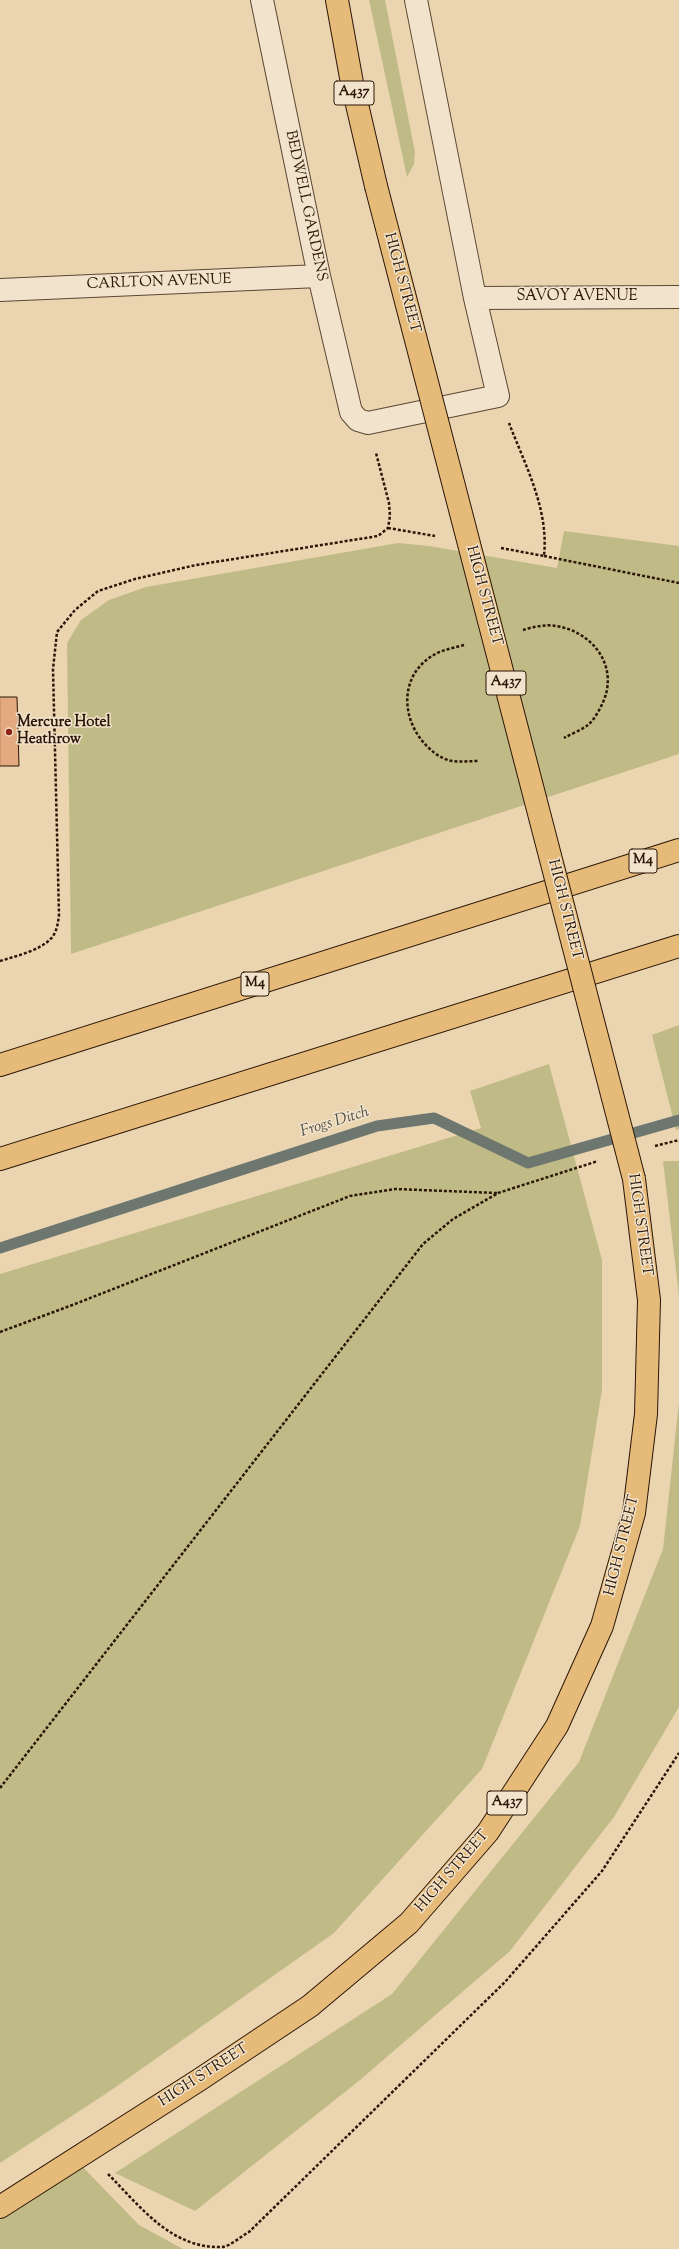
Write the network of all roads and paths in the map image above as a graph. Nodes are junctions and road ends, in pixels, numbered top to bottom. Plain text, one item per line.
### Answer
1 (262, 0) edge
2 (336, 0) edge
3 (416, 0) edge
4 (319, 276) junction
5 (0, 290) edge
6 (679, 297) edge
7 (475, 298) junction
8 (498, 396) junction
9 (360, 417) junction
10 (388, 528) junction
11 (443, 538) dead end
12 (498, 547) dead end
13 (544, 556) junction
14 (679, 583) edge
15 (494, 638) junction
16 (564, 738) dead end
17 (479, 761) dead end
18 (679, 850) edge
19 (679, 946) edge
20 (0, 961) edge
21 (0, 1065) edge
22 (679, 1140) edge
23 (660, 1145) dead end
24 (0, 1159) edge
25 (602, 1160) dead end
26 (498, 1193) junction
27 (0, 1332) edge
28 (679, 1753) edge
29 (0, 1788) edge
30 (87, 2152) junction
31 (0, 2207) edge

1 - 4 street, BEDWELL GARDENS
2 - 15 main road, HIGH STREET / A437, bridge
3 - 7 street
4 - 5 street, CARLTON AVENUE
4 - 9 street, BEDWELL GARDENS
6 - 7 street, SAVOY AVENUE
7 - 8 street
8 - 9 street
8 - 13 path
9 - 10 path
10 - 11 path
10 - 20 path
12 - 13 path
13 - 14 path
15 - 16 path
15 - 17 path
15 - 30 main road, HIGH STREET / A437, bridge
18 - 21 main road, M4
19 - 24 main road
22 - 23 path
25 - 26 path
26 - 27 path
26 - 29 path
28 - 30 path
30 - 31 main road, HIGH STREET / A437

